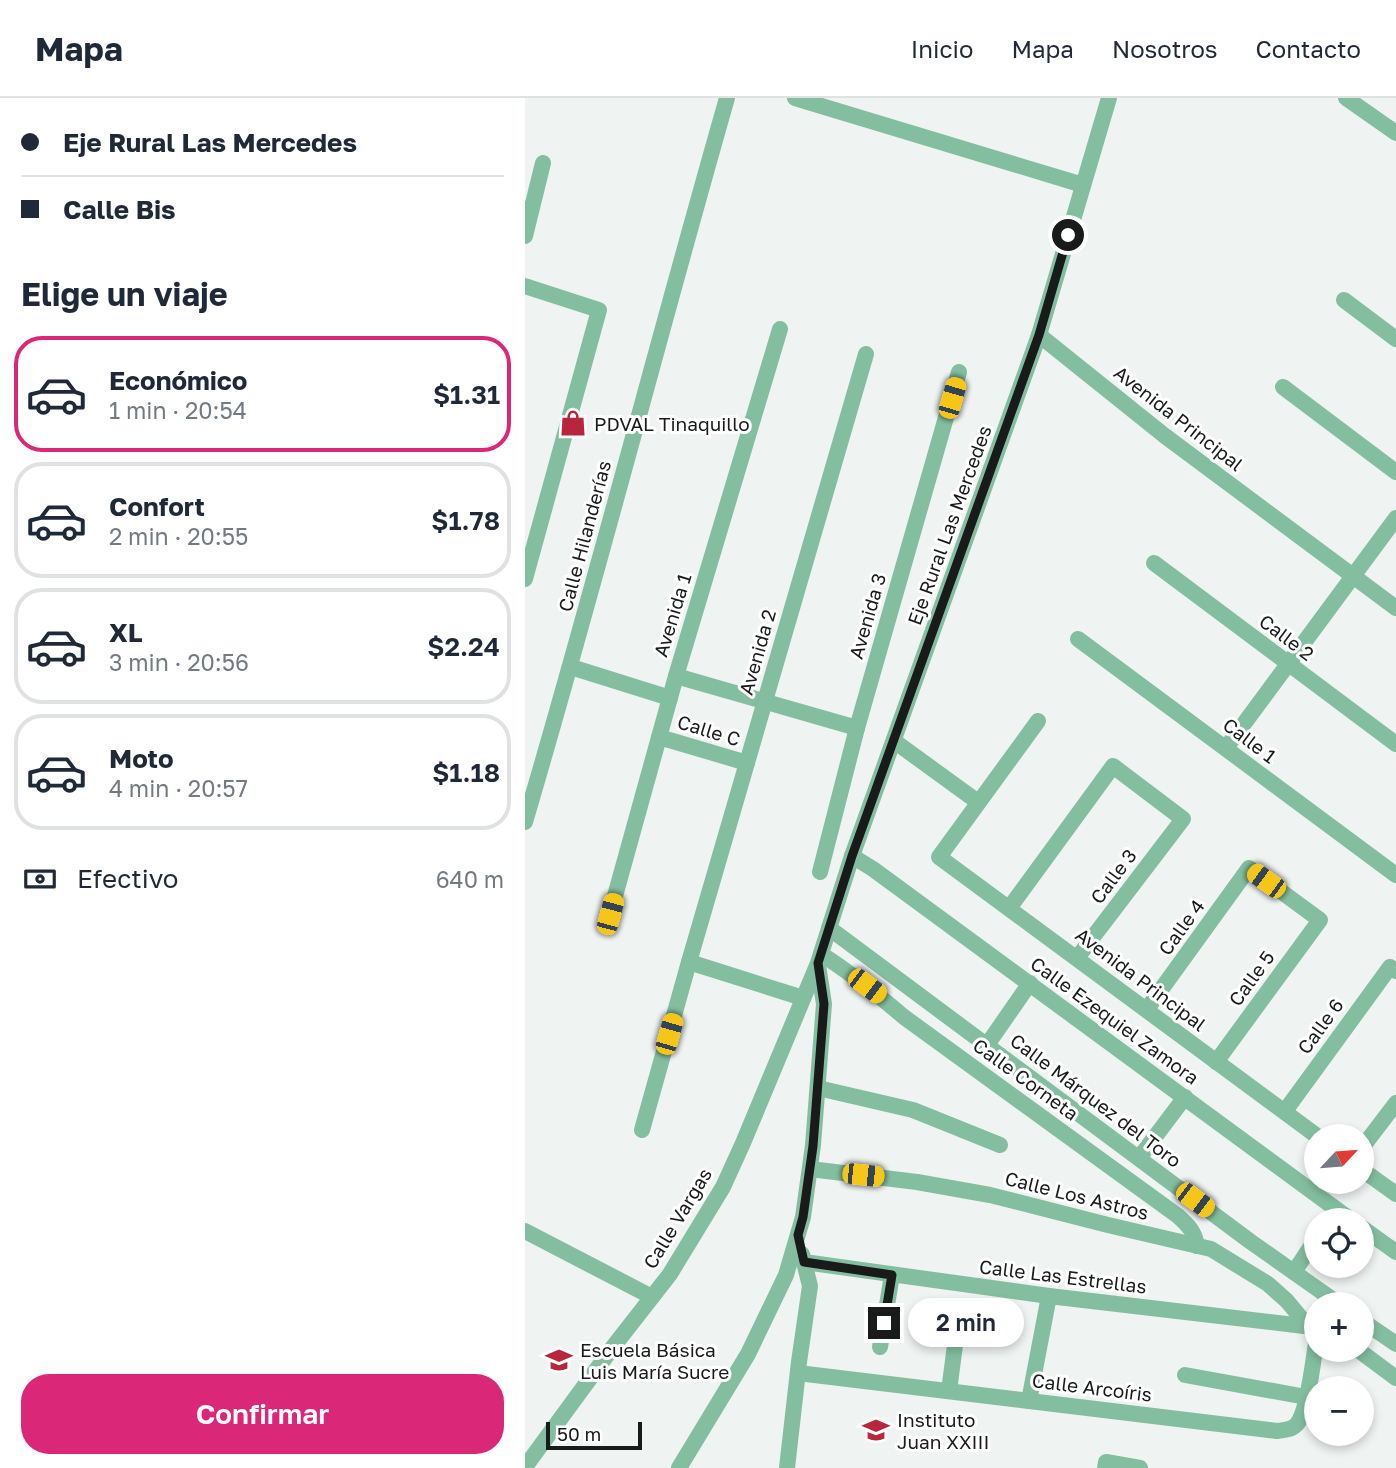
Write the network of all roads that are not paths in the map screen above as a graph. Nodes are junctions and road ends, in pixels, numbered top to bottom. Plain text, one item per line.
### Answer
1 (727, 98) edge
2 (795, 98) edge
3 (1109, 98) edge
4 (1346, 98) edge
5 (1396, 133) edge
6 (544, 163) dead end
7 (1083, 185) junction
8 (525, 236) edge
9 (525, 286) edge
10 (1344, 300) dead end
11 (780, 329) dead end
12 (1039, 335) junction
13 (1396, 339) edge
14 (866, 354) dead end
15 (959, 372) dead end
16 (1283, 387) dead end
17 (1396, 472) edge
18 (1396, 518) edge
19 (1154, 563) dead end
20 (1353, 576) junction
21 (525, 579) edge
22 (1396, 608) edge
23 (1078, 639) dead end
24 (1289, 664) junction
25 (571, 667) junction
26 (676, 676) junction
27 (670, 698) junction
28 (765, 701) junction
29 (1038, 721) dead end
30 (857, 728) junction
31 (659, 737) junction
32 (894, 741) junction
33 (1396, 744) edge
34 (1226, 748) junction
35 (747, 764) junction
36 (978, 802) junction
37 (525, 822) edge
38 (852, 856) junction
39 (820, 872) dead end
40 (1396, 875) edge
41 (1010, 907) junction
42 (610, 914) dead end
43 (1320, 920) joint
44 (829, 928) junction
45 (819, 958) junction
46 (1077, 958) junction
47 (689, 962) junction
48 (1393, 969) edge
49 (1030, 983) junction
50 (803, 998) junction
51 (1147, 1010) junction
52 (987, 1045) junction
53 (1216, 1062) junction
54 (818, 1088) junction
55 (1185, 1097) junction
56 (1396, 1103) edge
57 (1285, 1111) junction
58 (1304, 1126) edge
59 (642, 1130) dead end
60 (1374, 1132) edge
61 (1000, 1145) dead end
62 (1139, 1158) junction
63 (810, 1169) junction
64 (1374, 1179) edge
65 (1396, 1194) edge
66 (1325, 1208) edge
67 (525, 1231) edge
68 (798, 1235) junction
69 (1374, 1236) edge
70 (1197, 1245) junction
71 (1396, 1252) edge
72 (1304, 1257) edge
73 (804, 1262) junction
74 (1294, 1272) junction
75 (892, 1275) junction
76 (1322, 1292) edge
77 (1049, 1296) junction
78 (652, 1297) junction
79 (1304, 1320) edge
80 (958, 1322) dead end
81 (1304, 1326) edge
82 (1374, 1329) edge
83 (1396, 1344) edge
84 (880, 1347) dead end
85 (1374, 1362) edge
86 (798, 1373) junction
87 (1185, 1375) dead end
88 (1396, 1378) edge
89 (949, 1391) junction
90 (1304, 1397) edge
91 (1029, 1401) junction
92 (1304, 1405) edge
93 (1105, 1465) edge
94 (525, 1467) edge
95 (679, 1468) edge
96 (787, 1468) edge
97 (1140, 1468) edge

1 - 25 street, Calle Hilanderías
2 - 7 street
3 - 7 street, Eje Rural Las Mercedes
4 - 5 street
6 - 8 street
7 - 12 street, Eje Rural Las Mercedes
9 - 21 street
10 - 13 street
11 - 26 street, Avenida 1
12 - 20 street, Avenida Principal
12 - 32 street, Eje Rural Las Mercedes
14 - 28 street, Avenida 2
15 - 30 street, Avenida 3
16 - 17 street
18 - 20 street
19 - 24 street, Calle 2
20 - 22 street, Avenida Principal
20 - 24 street
23 - 34 street, Calle 1
24 - 33 street, Calle 2
24 - 34 street
25 - 27 street
25 - 37 street, Calle Hilanderías
26 - 27 street, Avenida 1
26 - 28 street
27 - 31 street, Avenida 1
28 - 30 street
28 - 35 street, Avenida 2
29 - 36 street
30 - 39 street, Avenida 3
31 - 35 street, Calle C
31 - 42 street, Avenida 1
32 - 36 street
32 - 38 street, Eje Rural Las Mercedes
34 - 40 street, Calle 1
35 - 47 street, Avenida 2
36 - 41 street, Avenida Principal
38 - 44 street, Eje Rural Las Mercedes
38 - 49 street, Calle Ezequiel Zamora
41 - 46 street, Avenida Principal
41 - 46 street, Calle 3
43 - 51 street, Calle 4
43 - 53 street, Calle 5
44 - 45 street, Eje Rural Las Mercedes
44 - 52 street, Calle Márquez del Toro
45 - 50 street, Calle Vargas
45 - 54 street
45 - 70 street, Calle Corneta
46 - 51 street, Avenida Principal
47 - 50 street
47 - 59 street, Avenida 2
48 - 57 street, Calle 6
49 - 52 street
49 - 55 street, Calle Ezequiel Zamora
50 - 78 street, Calle Vargas
51 - 53 street, Avenida Principal
52 - 62 street, Calle Márquez del Toro
53 - 57 street, Avenida Principal
54 - 61 street
54 - 63 street
55 - 62 street
55 - 66 street, Calle Ezequiel Zamora
56 - 60 street
57 - 58 street, Avenida Principal
62 - 74 street, Calle Márquez del Toro
63 - 68 street
63 - 70 street, Calle Los Astros
64 - 65 street
67 - 78 street
68 - 73 street
68 - 95 street
69 - 71 street
70 - 79 street, Calle Los Astros
72 - 74 street
73 - 75 street, Calle Las Estrellas
73 - 86 street
74 - 76 street, Calle Márquez del Toro
75 - 77 street, Calle Las Estrellas
75 - 84 street
77 - 81 street, Calle Las Estrellas
77 - 91 street
78 - 94 street, Calle Vargas
80 - 89 street
82 - 83 street
85 - 88 street
86 - 89 street, Calle Arcoíris
86 - 96 street
87 - 90 street
89 - 91 street, Calle Arcoíris
91 - 92 street, Calle Arcoíris
93 - 97 street

